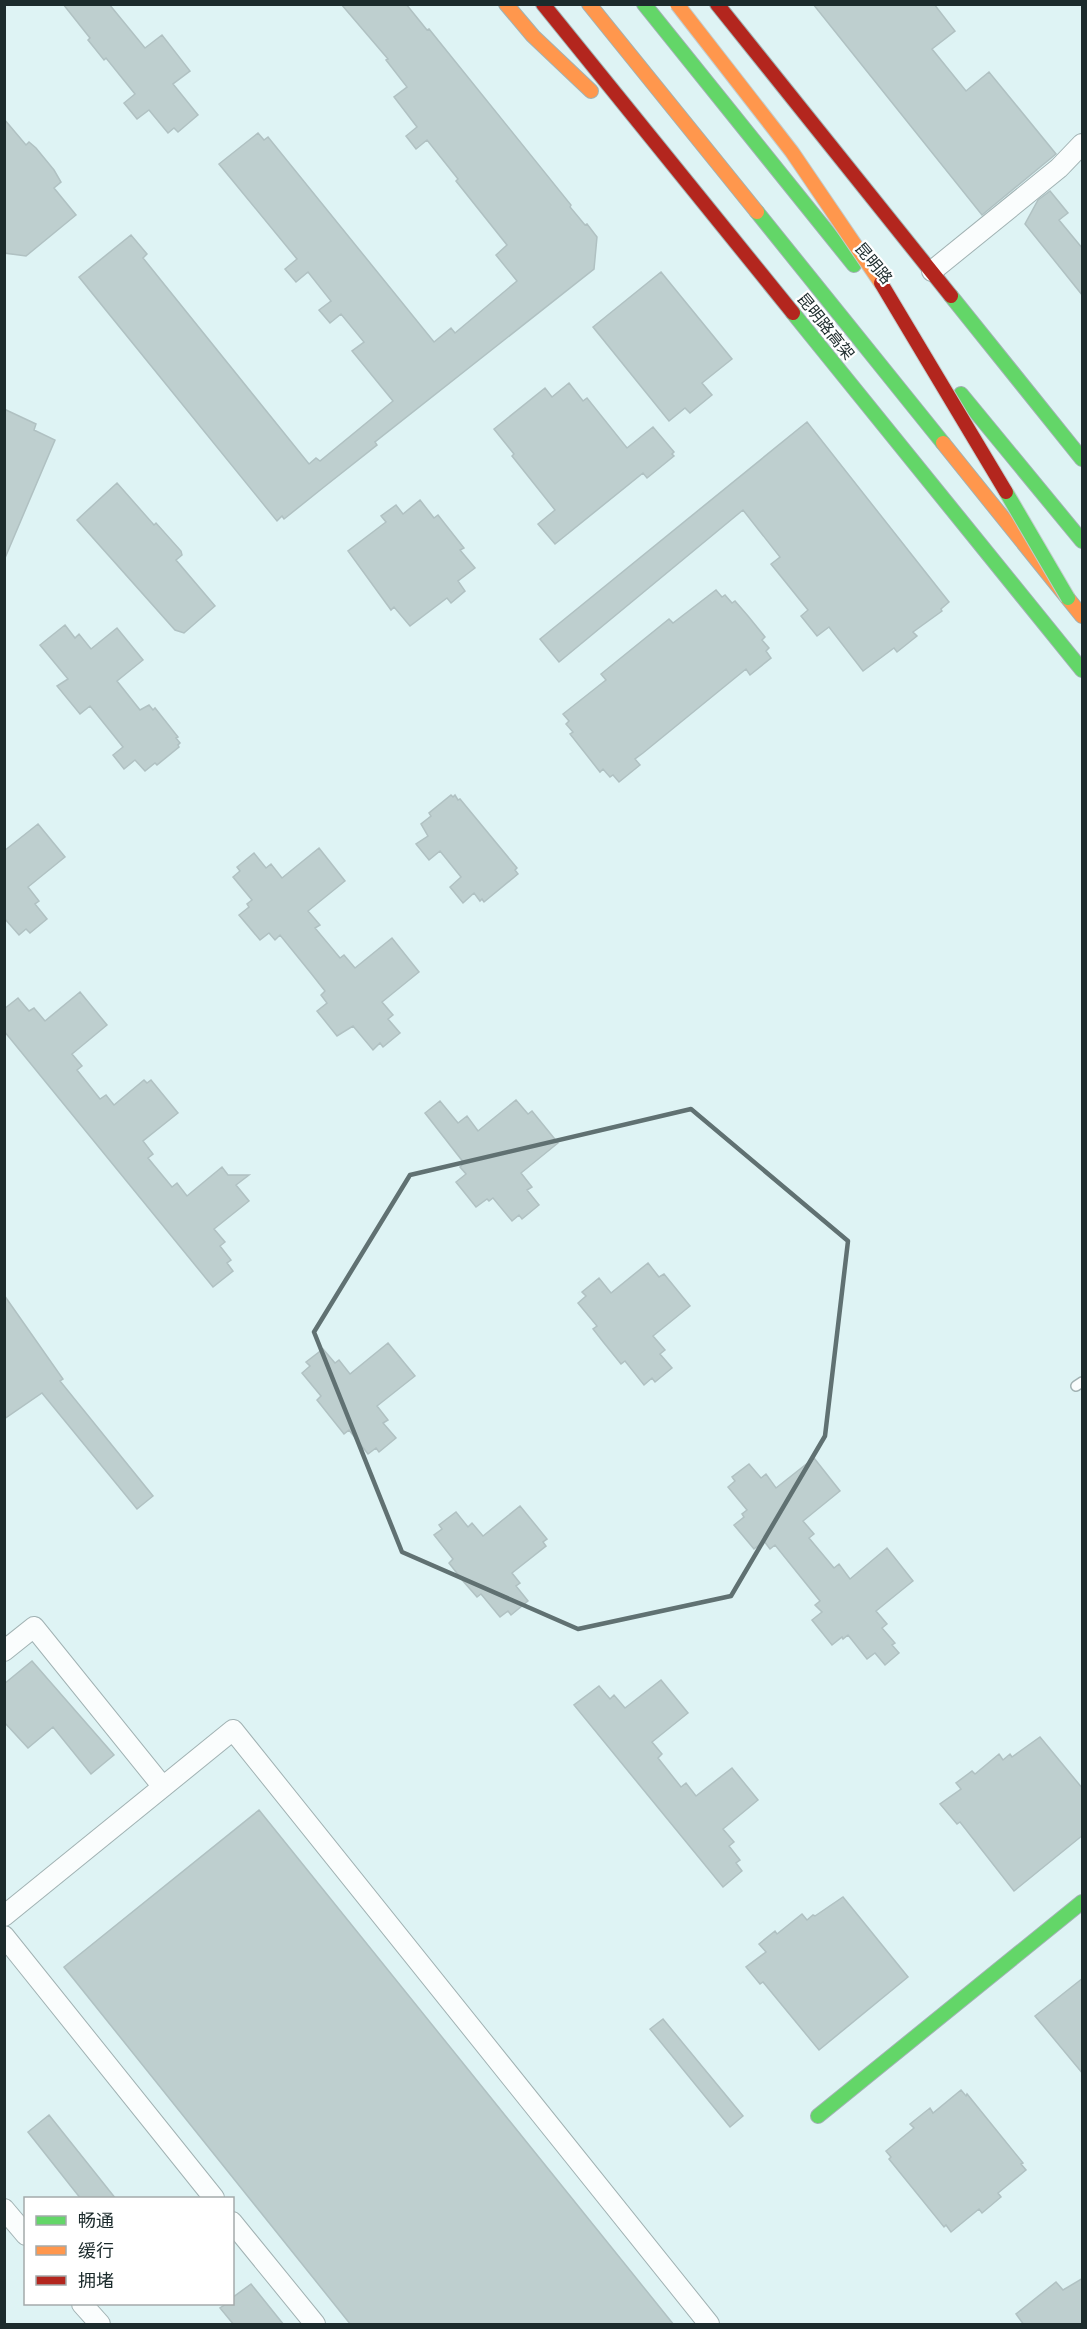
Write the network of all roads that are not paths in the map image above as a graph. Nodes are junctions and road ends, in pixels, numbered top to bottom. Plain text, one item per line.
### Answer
1 (506, 4) edge
2 (543, 4) edge
3 (589, 4) edge
4 (644, 4) edge
5 (677, 4) edge
6 (717, 4) edge
7 (1083, 144) edge
8 (686, 181) junction
9 (932, 272) junction
10 (1083, 459) edge
11 (1083, 541) edge
12 (1068, 598) junction
13 (1083, 616) edge
14 (1083, 670) edge
15 (4, 1651) edge
16 (163, 1787) junction
17 (1083, 1902) edge
18 (4, 1916) edge
19 (4, 1936) edge
20 (818, 2116) dead end
21 (212, 2197) edge
22 (4, 2209) edge
23 (234, 2224) edge
24 (24, 2233) edge
25 (83, 2305) edge
26 (100, 2325) edge
27 (315, 2325) edge
28 (709, 2325) edge

1 - 8 main road
2 - 8 main road, 昆明路高架
3 - 12 main road, 昆明路高架, bridge
4 - 11 main road, 昆明路
5 - 12 main road, bridge
6 - 9 main road
7 - 9 street
8 - 14 main road, 昆明路高架
9 - 10 main road
12 - 13 main road, 昆明路高架
15 - 16 street
16 - 18 street
16 - 28 street
17 - 20 main road
19 - 21 street
22 - 24 street
23 - 27 street
25 - 26 street

